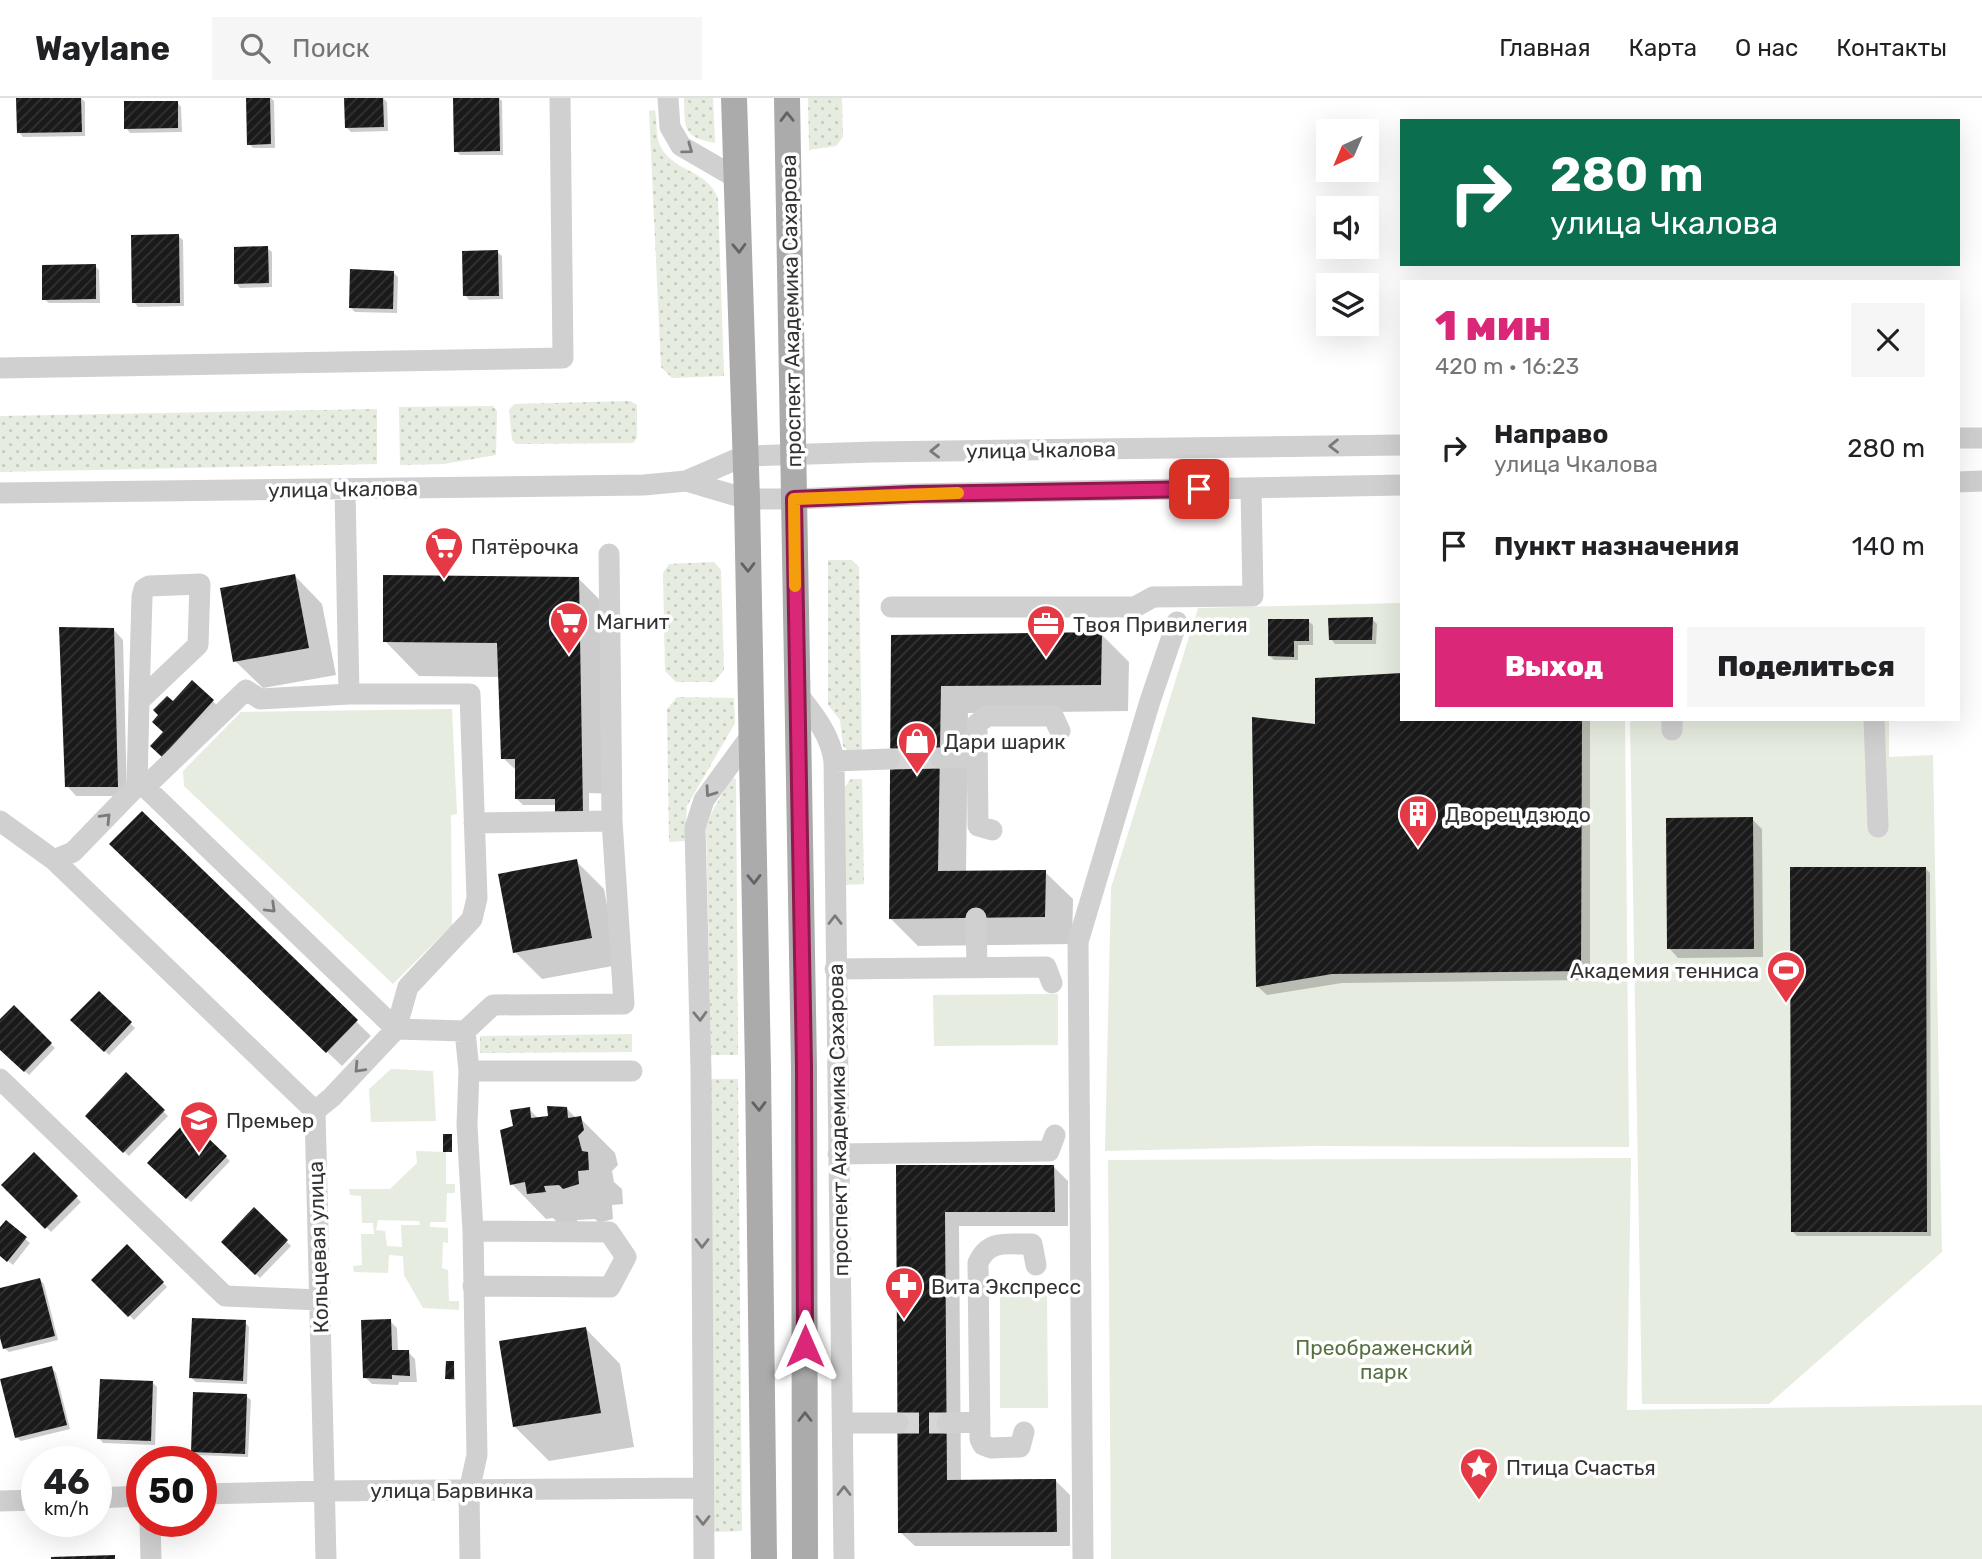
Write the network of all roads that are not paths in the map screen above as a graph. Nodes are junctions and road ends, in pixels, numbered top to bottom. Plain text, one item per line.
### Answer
1 (560, 98) edge
2 (668, 98) edge
3 (734, 98) edge
4 (787, 98) edge
5 (737, 179) junction
6 (0, 368) edge
7 (1960, 438) edge
8 (1982, 438) edge
9 (1400, 445) edge
10 (795, 455) junction
11 (744, 456) junction
12 (686, 481) junction
13 (1982, 481) edge
14 (1960, 482) edge
15 (1400, 485) edge
16 (1251, 488) junction
17 (345, 489) junction
18 (0, 493) edge
19 (747, 499) junction
20 (794, 499) junction
21 (609, 554) dead end
22 (891, 607) dead end
23 (1177, 622) dead end
24 (796, 692) junction
25 (349, 694) junction
26 (139, 701) junction
27 (1874, 721) edge
28 (1060, 731) dead end
29 (750, 737) junction
30 (940, 758) tunnel mouth
31 (977, 758) junction
32 (890, 759) tunnel mouth
33 (834, 761) junction
34 (141, 787) junction
35 (0, 821) edge
36 (612, 821) junction
37 (474, 823) junction
38 (1878, 827) dead end
39 (992, 830) dead end
40 (54, 860) junction
41 (976, 918) dead end
42 (977, 967) junction
43 (835, 968) junction
44 (1052, 983) dead end
45 (396, 1029) junction
46 (465, 1031) junction
47 (469, 1071) junction
48 (632, 1071) dead end
49 (0, 1079) edge
50 (315, 1111) junction
51 (1055, 1135) dead end
52 (838, 1154) junction
53 (473, 1231) junction
54 (1036, 1265) dead end
55 (474, 1286) junction
56 (320, 1300) junction
57 (980, 1422) junction
58 (844, 1423) junction
59 (898, 1423) tunnel mouth
60 (947, 1423) tunnel mouth
61 (1024, 1432) dead end
62 (704, 1488) junction
63 (469, 1490) junction
64 (324, 1491) junction
65 (217, 1494) edge
66 (21, 1500) edge
67 (0, 1501) edge
68 (150, 1537) edge
69 (151, 1559) edge
70 (326, 1559) edge
71 (470, 1559) edge
72 (704, 1559) edge
73 (764, 1559) edge
74 (805, 1559) edge
75 (844, 1559) edge
76 (1083, 1559) edge

1 - 6 street
2 -> 5 street
3 - 5 main road
10 -> 4 main road, проспект Академика Сахарова
5 -> 11 main road
7 - 8 street
9 -> 10 street, улица Чкалова
10 - 11 street, улица Чкалова
10 - 20 main road, проспект Академика Сахарова
11 - 12 street, улица Чкалова
11 - 19 main road
12 - 17 street, улица Чкалова
12 - 19 street, улица Чкалова
13 - 14 street
15 - 16 street, улица Чкалова
16 - 20 street, улица Чкалова
16 - 22 street
17 - 18 street, улица Чкалова
17 - 25 street
19 - 20 street, улица Чкалова
19 -> 29 main road
20 - 24 main road, проспект Академика Сахарова
21 - 36 street
23 - 76 street
24 - 33 street, проспект Академика Сахарова
74 -> 24 main road, проспект Академика Сахарова
25 - 34 street
25 - 37 street
26 - 26 street
26 - 34 street
27 - 38 street
28 - 31 street
29 -> 62 street
29 -> 73 main road
30 - 31 street
31 - 39 street
32 - 33 street
43 -> 33 street, проспект Академика Сахарова
40 -> 34 street
34 -> 45 street
35 - 40 street
36 - 37 street
36 - 46 street
37 - 45 street
40 - 50 street
41 - 42 street
42 - 43 street
42 - 44 street
43 - 52 street, проспект Академика Сахарова
45 - 46 street
45 -> 50 street
46 - 47 street
47 - 48 street
47 - 53 street
49 - 56 street
50 - 56 street, Кольцевая улица
51 - 52 street
52 - 58 street, проспект Академика Сахарова
53 - 55 street
53 - 55 street
54 - 57 street
55 - 63 street
56 - 64 street, Кольцевая улица
57 - 60 street
57 - 61 street
58 - 59 street
75 -> 58 street, проспект Академика Сахарова
62 - 63 street, улица Барвинка
62 -> 72 street
63 - 64 street, улица Барвинка
63 - 71 street
64 - 65 street, улица Барвинка
64 - 70 street, Кольцевая улица
66 - 67 street
68 - 69 street

